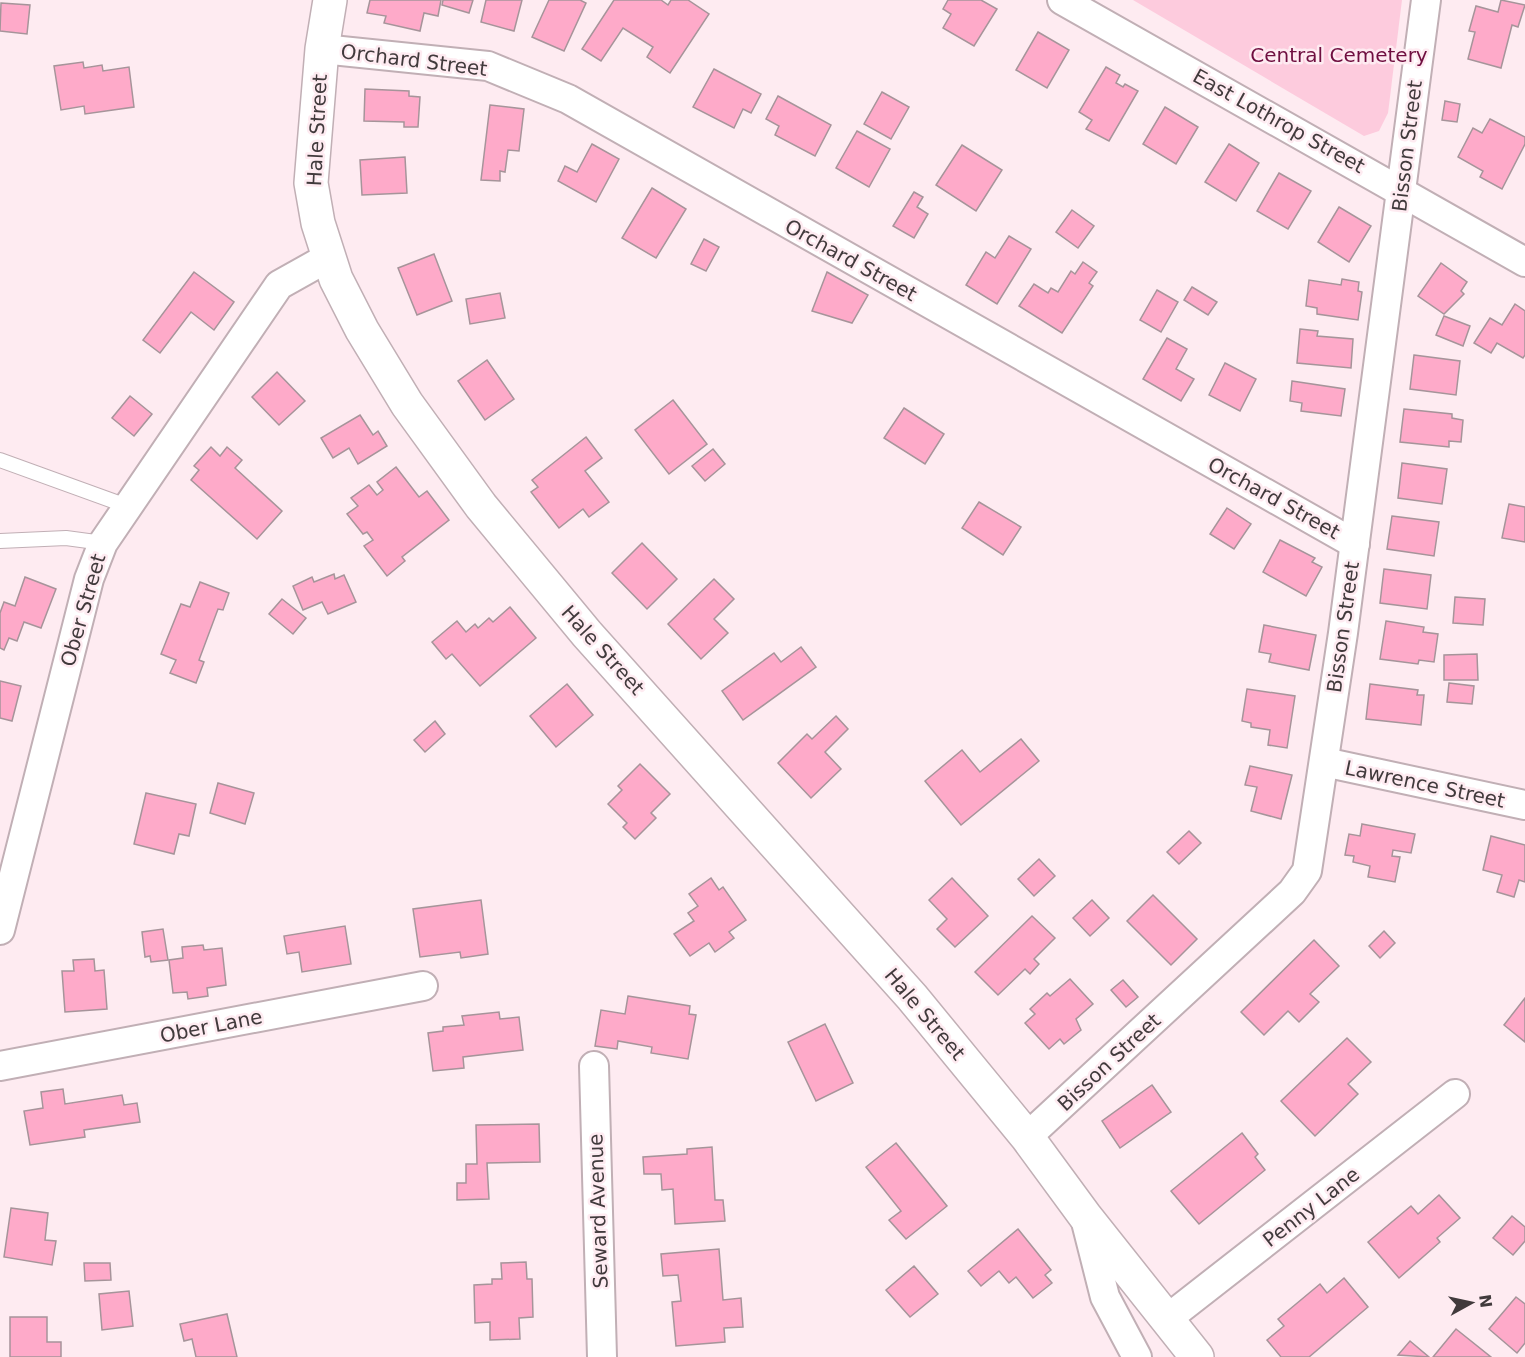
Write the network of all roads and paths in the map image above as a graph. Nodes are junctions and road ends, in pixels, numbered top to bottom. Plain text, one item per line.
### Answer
1 (330, 0) edge
2 (1062, 0) edge
3 (1426, 0) edge
4 (322, 49) junction
5 (1402, 190) junction
6 (329, 257) junction
7 (1525, 262) edge
8 (0, 460) edge
9 (127, 506) junction
10 (0, 541) edge
11 (103, 543) junction
12 (1355, 544) junction
13 (1324, 762) junction
14 (1525, 806) edge
15 (0, 930) edge
16 (423, 986) dead end
17 (0, 1066) edge
18 (594, 1066) dead end
19 (1455, 1094) dead end
20 (1027, 1137) junction
21 (1085, 1216) junction
22 (1167, 1320) junction
23 (602, 1357) edge
24 (1137, 1357) edge
25 (1197, 1357) edge

1 - 4 main road, Hale Street
2 - 5 street, East Lothrop Street
3 - 5 street, Bisson Street
4 - 6 main road, Hale Street
4 - 12 street, Orchard Street
5 - 7 street, East Lothrop Street
5 - 12 street, Bisson Street
6 - 9 street, Ober Street
6 - 20 main road, Hale Street
8 - 9 lane
9 - 11 street, Ober Street
10 - 11 lane
11 - 15 street, Ober Street
12 - 13 street, Bisson Street
13 - 14 street, Lawrence Street
13 - 20 street, Bisson Street
16 - 17 street, Ober Lane
18 - 23 street, Seward Avenue
19 - 22 street, Penny Lane
20 - 21 main road, Hale Street
21 - 22 main road, Hale Street
21 - 24 street, Hale Street
22 - 25 main road, Hale Street

